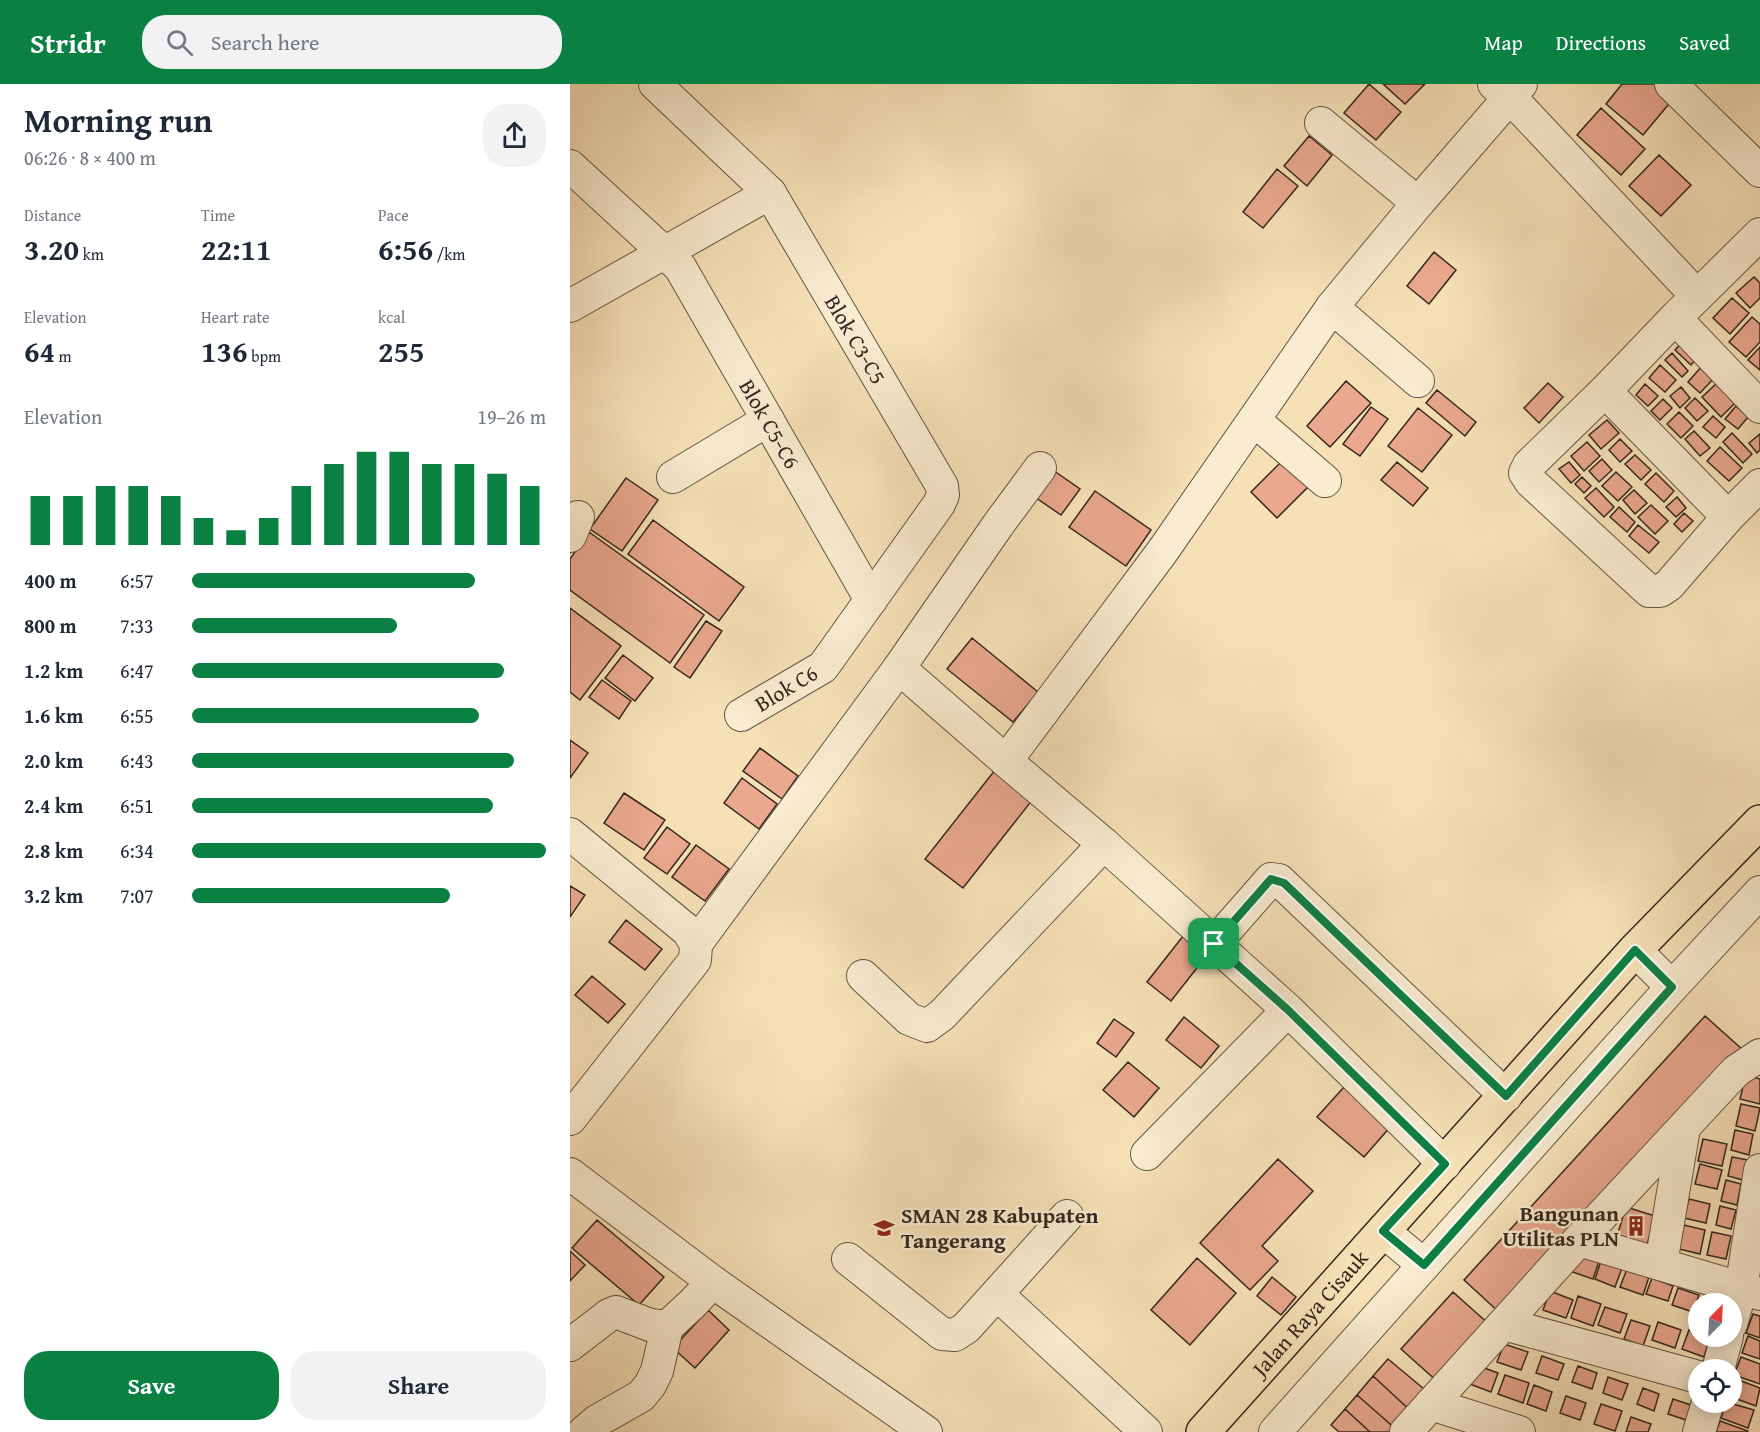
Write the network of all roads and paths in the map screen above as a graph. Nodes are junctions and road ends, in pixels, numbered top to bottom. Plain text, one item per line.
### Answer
1 (655, 84) edge
2 (1671, 84) edge
3 (1508, 88) edge
4 (1321, 123) dead end
5 (570, 166) edge
6 (1760, 171) edge
7 (770, 193) junction
8 (1418, 203) junction
9 (1756, 246) edge
10 (664, 253) junction
11 (1697, 296) junction
12 (574, 298) edge
13 (1332, 307) junction
14 (1675, 318) junction
15 (1418, 381) dead end
16 (1605, 392) junction
17 (1760, 407) edge
18 (768, 420) junction
19 (1254, 420) junction
20 (1040, 468) dead end
21 (673, 477) dead end
22 (1325, 481) dead end
23 (1760, 485) edge
24 (942, 486) joint
25 (1728, 517) junction
26 (871, 600) junction
27 (899, 669) junction
28 (741, 715) dead end
29 (1006, 761) junction
30 (1760, 822) edge
31 (570, 834) edge
32 (1104, 844) junction
33 (1760, 892) edge
34 (696, 944) junction
35 (1214, 944) junction
36 (1635, 950) junction
37 (863, 976) dead end
38 (1672, 987) junction
39 (1288, 1010) junction
40 (1760, 1055) edge
41 (1506, 1096) junction
42 (570, 1119) edge
43 (1684, 1128) junction
44 (1147, 1154) dead end
45 (1445, 1164) junction
46 (1760, 1170) edge
47 (570, 1174) edge
48 (1067, 1216) dead end
49 (1383, 1231) junction
50 (1579, 1240) junction
51 (848, 1258) dead end
52 (1661, 1264) junction
53 (1424, 1265) junction
54 (713, 1282) junction
55 (1750, 1292) edge
56 (997, 1294) junction
57 (1742, 1305) edge
58 (1504, 1324) junction
59 (667, 1327) junction
60 (570, 1345) edge
61 (1688, 1374) edge
62 (1431, 1404) junction
63 (1705, 1413) edge
64 (584, 1432) edge
65 (926, 1432) edge
66 (1146, 1432) edge
67 (1203, 1432) edge
68 (1275, 1432) edge
69 (1406, 1432) edge
70 (1519, 1432) edge
71 (1699, 1432) edge

1 - 7 street, Blok C3-C5
2 - 6 street
3 - 8 street
3 - 11 street
4 - 8 street
5 - 10 street, Blok C5-C6
7 - 10 street
7 - 24 street, Blok C3-C5
8 - 13 street
9 - 11 street
10 - 12 street
10 - 18 street, Blok C5-C6
11 - 14 street
13 - 15 street
13 - 19 street
14 - 16 street
14 - 17 street
16 - 25 street
16 - 25 street
18 - 21 street
18 - 26 street, Blok C5-C6
19 - 22 street
19 - 29 street
20 - 27 street
23 - 25 street
24 - 26 street, Blok C6
26 - 28 street, Blok C6
27 - 29 street
27 - 34 street
29 - 32 street
30 - 36 main road, Jalan Raya Cisauk
31 - 34 street
32 - 35 street
32 - 37 street
33 - 38 street
34 - 42 street
35 - 39 street
35 - 41 street
36 - 38 street
36 - 41 main road, Jalan Raya Cisauk
38 - 53 street
39 - 44 street
39 - 45 street
40 - 43 street
41 - 45 main road, Jalan Raya Cisauk
43 - 50 street
43 - 52 street
45 - 49 main road, Jalan Raya Cisauk
46 - 55 street
47 - 54 street
48 - 56 street
49 - 53 street
49 - 67 main road, Jalan Raya Cisauk
50 - 52 street
50 - 58 street
51 - 56 street
52 - 55 street
53 - 68 street
54 - 59 street
54 - 65 street
55 - 57 street
56 - 66 street
58 - 61 street
58 - 62 street
59 - 60 street
59 - 64 street
62 - 69 street
62 - 70 street
63 - 71 street

